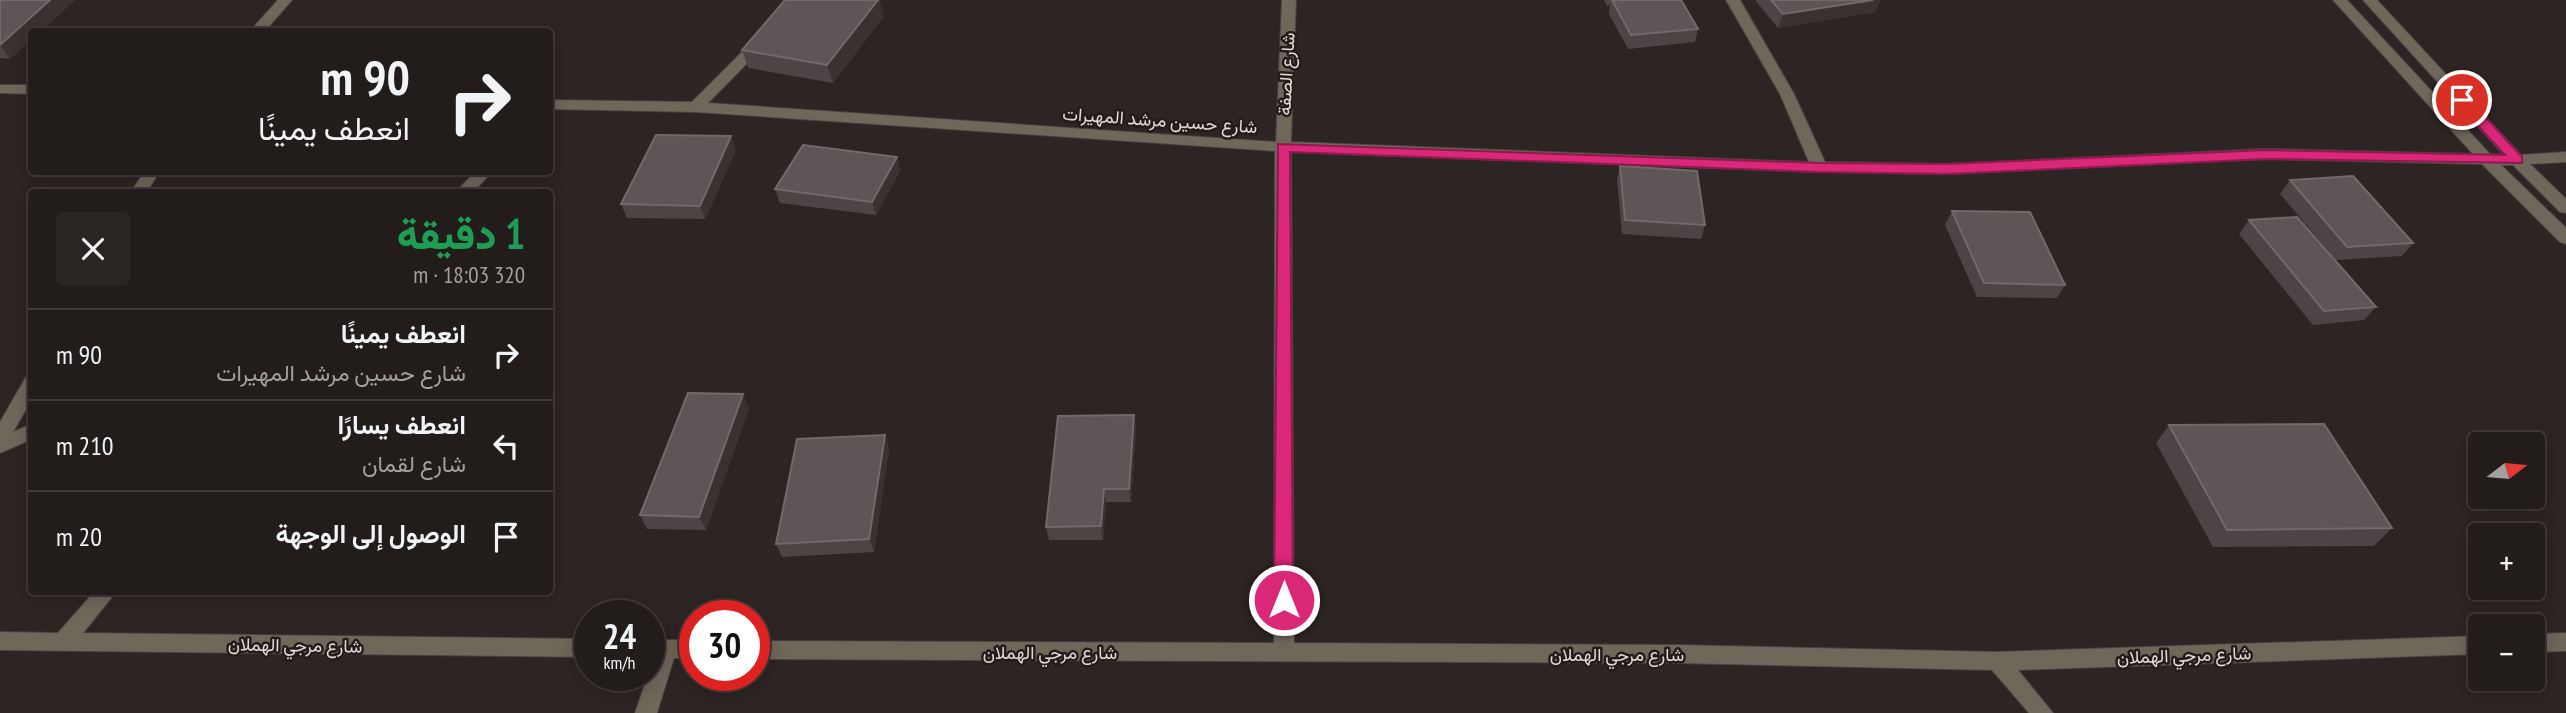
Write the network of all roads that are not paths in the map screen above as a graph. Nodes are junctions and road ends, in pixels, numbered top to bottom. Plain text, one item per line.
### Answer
1 (285, 0) edge
2 (1289, 0) edge
3 (1733, 0) edge
4 (2340, 0) edge
5 (2370, 0) edge
6 (260, 28) edge
7 (772, 29) edge
8 (0, 89) edge
9 (28, 90) edge
10 (553, 104) edge
11 (696, 107) junction
12 (1283, 148) junction
13 (2566, 157) edge
14 (2486, 159) junction
15 (2517, 160) junction
16 (1819, 167) junction
17 (481, 175) edge
18 (467, 189) edge
19 (2566, 208) edge
20 (2566, 238) edge
21 (28, 389) edge
22 (28, 433) edge
23 (0, 439) edge
24 (0, 446) edge
25 (103, 595) edge
26 (0, 641) edge
27 (2566, 642) edge
28 (62, 643) junction
29 (2545, 643) edge
30 (2468, 645) edge
31 (574, 648) edge
32 (770, 650) edge
33 (1284, 653) junction
34 (1997, 661) junction
35 (650, 691) edge
36 (646, 713) edge
37 (2042, 713) edge

1 - 6 street
2 - 12 street, شارع الصفة
3 - 16 street
4 - 14 street
5 - 15 street
7 - 11 street
8 - 9 street
10 - 11 street, شارع حسين مرشد المهيرات
11 - 12 street, شارع حسين مرشد المهيرات
12 - 16 street, شارع حسين مرشد المهيرات
12 - 33 street, شارع الصفة
13 - 15 street, شارع حسين مرشد المهيرات
14 - 15 street, شارع حسين مرشد المهيرات
14 - 16 street, شارع حسين مرشد المهيرات
14 - 20 street
15 - 19 street
17 - 18 street
21 - 23 street
22 - 24 street
25 - 28 street
26 - 28 street, شارع مرجي الهملان
27 - 29 street
28 - 31 street, شارع مرجي الهملان
30 - 34 street, شارع مرجي الهملان
32 - 33 street, شارع مرجي الهملان
33 - 34 street, شارع مرجي الهملان
34 - 37 street
35 - 36 street

